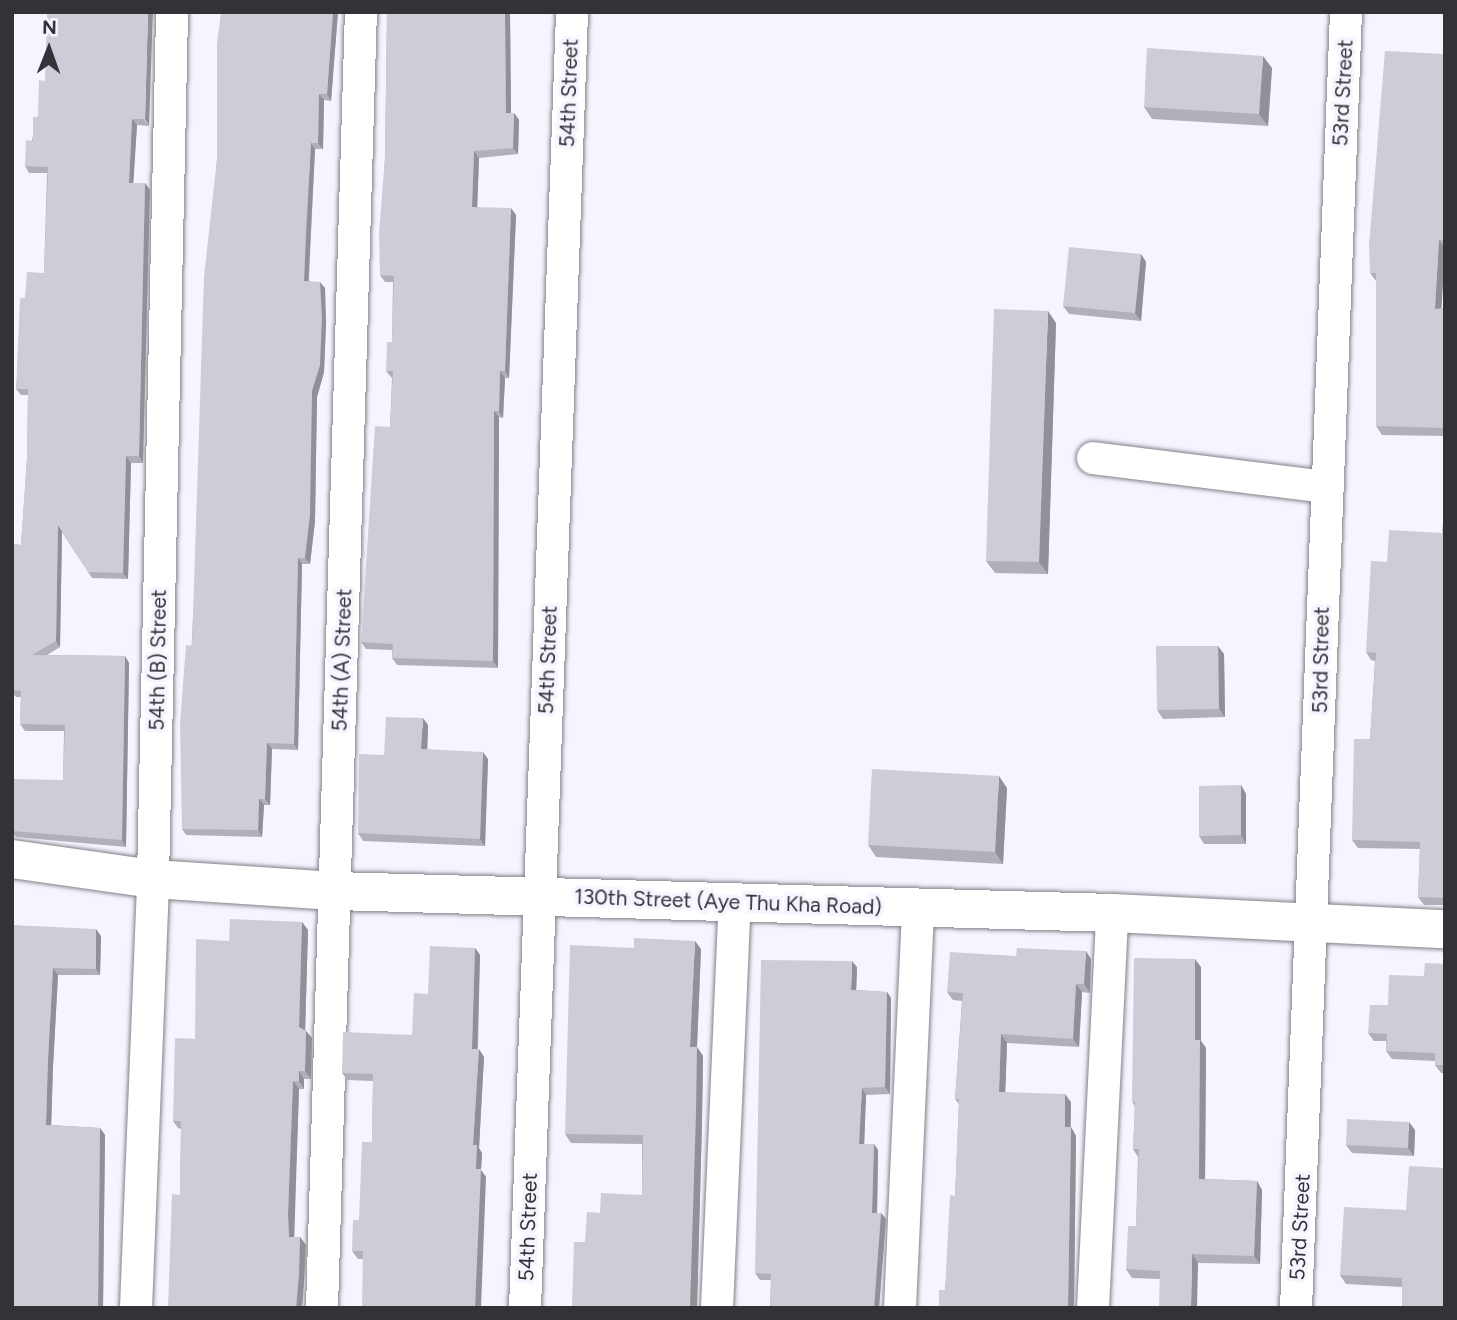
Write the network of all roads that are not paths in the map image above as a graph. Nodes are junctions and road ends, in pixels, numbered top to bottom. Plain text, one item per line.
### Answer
1 (172, 12) edge
2 (361, 12) edge
3 (572, 12) edge
4 (1346, 12) edge
5 (1093, 458) dead end
6 (1325, 487) junction
7 (12, 859) edge
8 (153, 878) junction
9 (335, 891) junction
10 (540, 894) junction
11 (735, 902) junction
12 (918, 909) junction
13 (1112, 913) junction
14 (1314, 924) junction
15 (1445, 929) edge
16 (136, 1308) edge
17 (322, 1308) edge
18 (525, 1308) edge
19 (717, 1308) edge
20 (900, 1308) edge
21 (1093, 1308) edge
22 (1296, 1308) edge

1 - 8 street, 54th (B) Street
2 - 9 street, 54th (A) Street
3 - 10 street, 54th Street
4 - 6 street, 53rd Street
5 - 6 street
6 - 14 street, 53rd Street
7 - 8 street, 130th Street (Aye Thu Kha Road)
8 - 9 street, 130th Street (Aye Thu Kha Road)
8 - 16 street, 54th (B) Street
9 - 10 street, 130th Street (Aye Thu Kha Road)
9 - 17 street, 54th (A) Street
10 - 11 street, 130th Street (Aye Thu Kha Road)
10 - 18 street, 54th Street
11 - 12 street, 130th Street (Aye Thu Kha Road)
11 - 19 street
12 - 13 street, 130th Street (Aye Thu Kha Road)
12 - 20 street
13 - 14 street, 130th Street (Aye Thu Kha Road)
13 - 21 street
14 - 15 street, 130th Street (Aye Thu Kha Road)
14 - 22 street, 53rd Street

